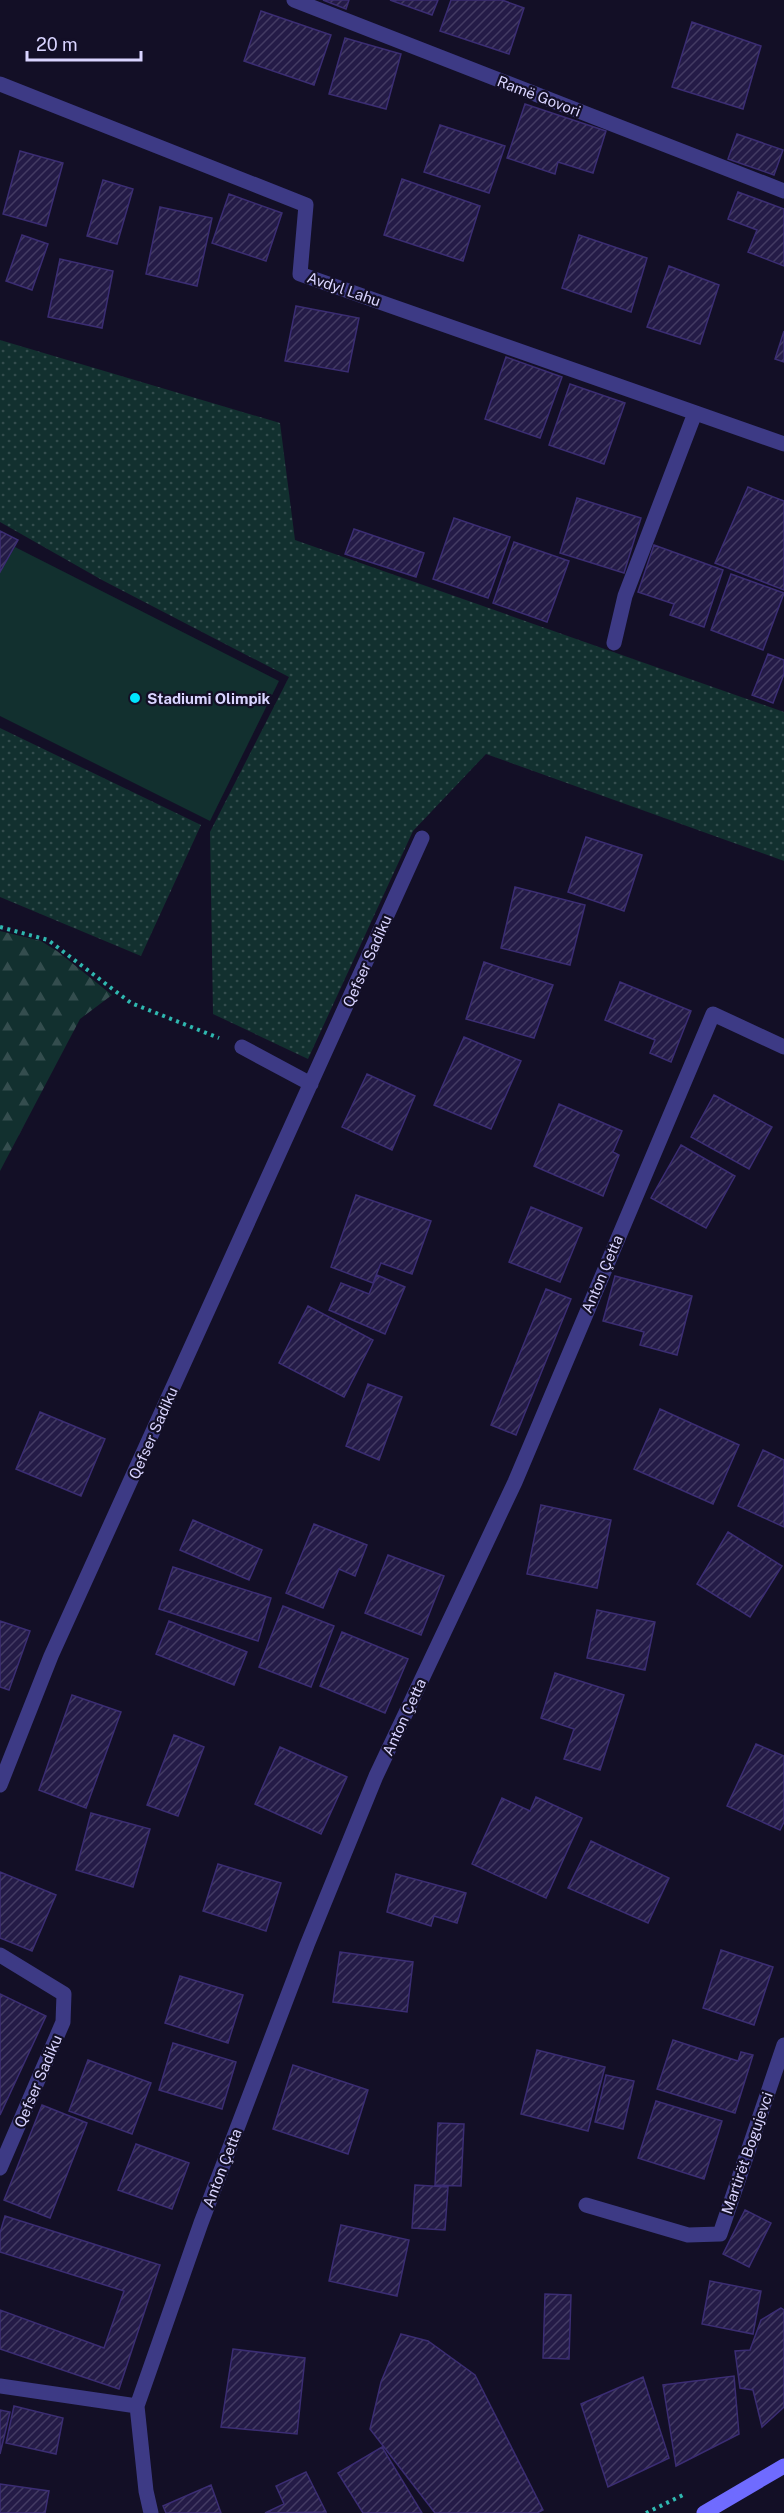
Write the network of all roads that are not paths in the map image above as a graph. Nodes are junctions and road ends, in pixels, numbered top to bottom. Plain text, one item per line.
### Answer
1 (294, 0) edge
2 (0, 84) edge
3 (784, 191) edge
4 (695, 413) junction
5 (784, 444) edge
6 (615, 643) dead end
7 (422, 838) dead end
8 (242, 1047) road end
9 (784, 1047) edge
10 (311, 1084) junction
11 (0, 1785) edge
12 (0, 1955) edge
13 (784, 2045) edge
14 (0, 2168) edge
15 (586, 2205) dead end
16 (0, 2386) edge
17 (137, 2406) junction
18 (784, 2466) edge
19 (151, 2513) edge
20 (704, 2513) edge

1 - 3 street, Ramë Govori
2 - 4 street, Avdyl Lahu
4 - 5 street, Avdyl Lahu
4 - 6 street
7 - 10 street, Qefser Sadiku
8 - 10 street
9 - 17 street, Anton Çetta
10 - 11 street, Qefser Sadiku
12 - 14 street, Qefser Sadiku
13 - 15 street, Martirët Bogujevci
16 - 17 street
17 - 19 street, Anton Çetta
18 - 20 main road

